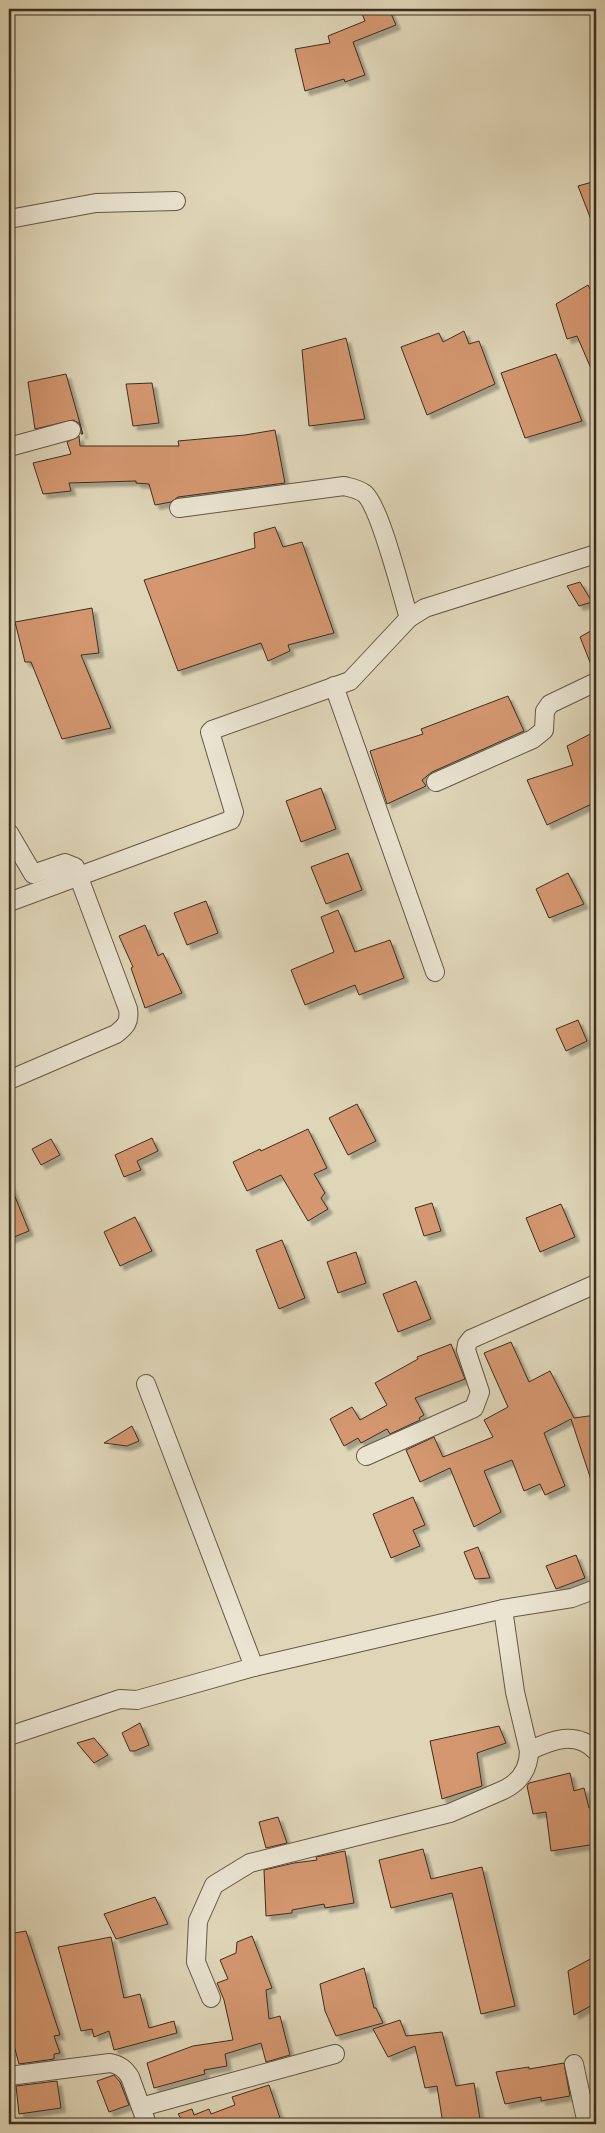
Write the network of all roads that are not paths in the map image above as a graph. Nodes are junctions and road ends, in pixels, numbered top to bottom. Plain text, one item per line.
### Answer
1 (176, 201) dead end
2 (9, 219) edge
3 (71, 430) dead end
4 (9, 446) edge
5 (179, 508) dead end
6 (596, 554) edge
7 (409, 618) junction
8 (596, 682) edge
9 (334, 686) junction
10 (436, 782) dead end
11 (9, 832) edge
12 (80, 876) junction
13 (9, 902) edge
14 (435, 972) dead end
15 (9, 1080) edge
16 (596, 1284) edge
17 (146, 1384) dead end
18 (366, 1456) dead end
19 (596, 1589) edge
20 (503, 1609) junction
21 (254, 1667) junction
22 (9, 1736) edge
23 (529, 1751) junction
24 (596, 1751) edge
25 (211, 1998) dead end
26 (335, 2054) dead end
27 (574, 2064) dead end
28 (9, 2076) edge
29 (141, 2107) junction
30 (148, 2124) edge
31 (588, 2124) edge

1 - 2 street
3 - 4 street
5 - 7 street
6 - 7 street
7 - 9 street
8 - 10 street
9 - 12 street
9 - 14 street
11 - 12 street
12 - 13 street
12 - 15 street
16 - 18 street
17 - 21 street
19 - 20 street
20 - 21 street
20 - 23 street
21 - 22 street
23 - 24 street
23 - 25 street
26 - 29 street
27 - 31 street
28 - 29 street
29 - 30 street

